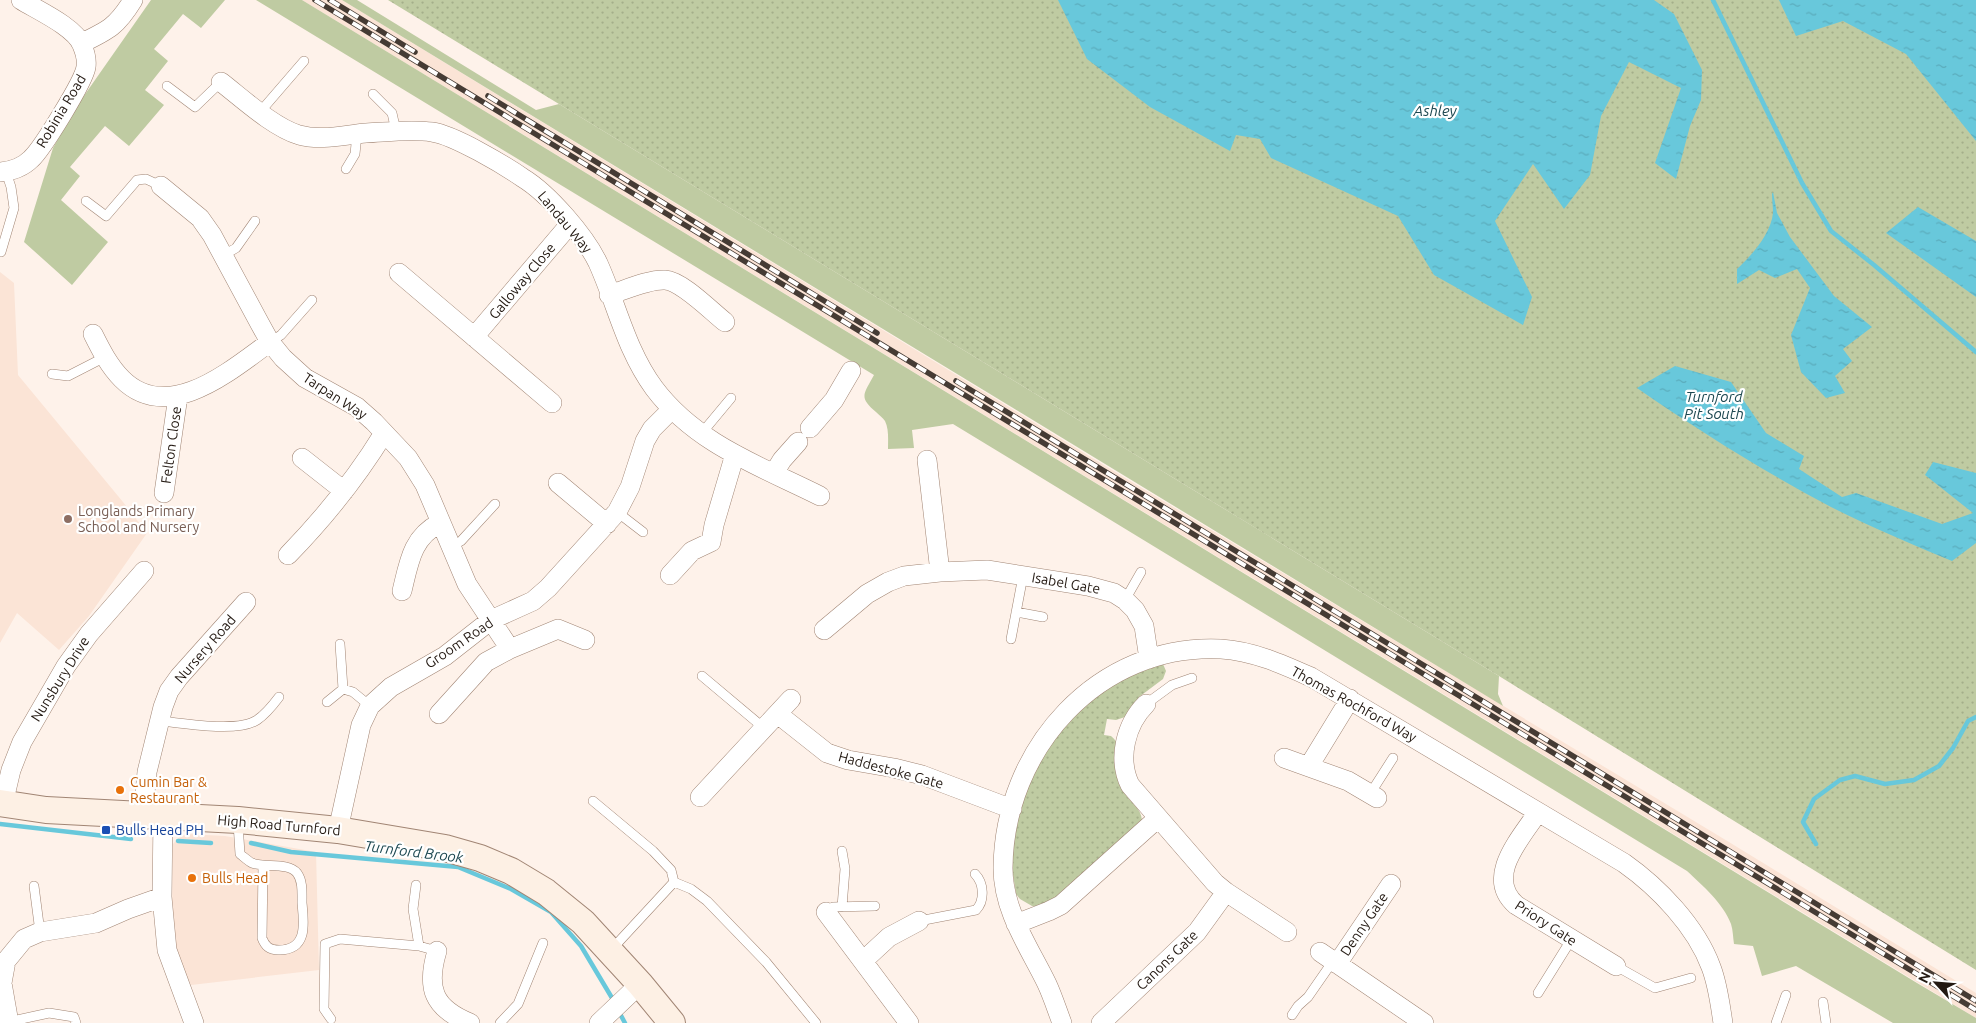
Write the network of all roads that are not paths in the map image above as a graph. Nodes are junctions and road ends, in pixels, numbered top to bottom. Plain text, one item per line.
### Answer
1 (20, 0) edge
2 (133, 0) edge
3 (82, 43) junction
4 (304, 61) dead end
5 (221, 82) joint
6 (167, 86) dead end
7 (373, 94) dead end
8 (260, 112) junction
9 (396, 131) junction
10 (357, 134) junction
11 (346, 170) dead end
12 (3, 172) edge
13 (161, 186) joint
14 (86, 201) dead end
15 (255, 221) dead end
16 (570, 224) junction
17 (1, 252) edge
18 (224, 255) junction
19 (399, 273) dead end
20 (609, 295) junction
21 (312, 300) dead end
22 (725, 322) dead end
23 (93, 334) dead end
24 (474, 337) junction
25 (270, 342) junction
26 (105, 357) junction
27 (851, 372) dead end
28 (52, 374) dead end
29 (178, 396) junction
30 (731, 398) dead end
31 (552, 403) dead end
32 (672, 409) junction
33 (810, 428) dead end
34 (384, 433) junction
35 (700, 434) junction
36 (798, 442) dead end
37 (735, 454) junction
38 (302, 458) dead end
39 (927, 460) dead end
40 (774, 473) junction
41 (558, 483) dead end
42 (344, 491) junction
43 (164, 493) dead end
44 (820, 496) dead end
45 (495, 504) dead end
46 (612, 518) junction
47 (440, 523) junction
48 (643, 532) dead end
49 (451, 547) junction
50 (288, 555) dead end
51 (144, 571) dead end
52 (940, 572) junction
53 (1141, 572) dead end
54 (670, 575) dead end
55 (1023, 576) junction
56 (402, 591) dead end
57 (1125, 600) junction
58 (246, 602) dead end
59 (1016, 612) junction
60 (1043, 618) dead end
61 (491, 620) junction
62 (824, 630) dead end
63 (1012, 639) dead end
64 (585, 640) dead end
65 (340, 644) dead end
66 (510, 649) junction
67 (1149, 659) junction
68 (702, 676) dead end
69 (1192, 678) dead end
70 (343, 689) junction
71 (279, 697) dead end
72 (1350, 699) junction
73 (791, 700) dead end
74 (327, 702) dead end
75 (1146, 704) joint
76 (370, 706) junction
77 (439, 714) dead end
78 (779, 715) junction
79 (160, 721) junction
80 (765, 729) junction
81 (1284, 758) dead end
82 (1393, 758) dead end
83 (1309, 766) junction
84 (1373, 796) joint
85 (700, 797) dead end
86 (593, 801) dead end
87 (1, 803) edge
88 (1012, 808) junction
89 (1538, 812) junction
90 (153, 815) junction
91 (1158, 818) junction
92 (238, 820) junction
93 (338, 830) junction
94 (842, 851) dead end
95 (263, 866) junction
96 (975, 874) dead end
97 (674, 882) junction
98 (1391, 884) dead end
99 (416, 885) dead end
100 (34, 886) dead end
101 (1226, 892) junction
102 (162, 897) junction
103 (875, 906) dead end
104 (834, 910) junction
105 (919, 920) joint
106 (1016, 924) junction
107 (40, 932) junction
108 (1287, 932) dead end
109 (1571, 940) junction
110 (543, 943) dead end
111 (428, 948) junction
112 (610, 951) junction
113 (1330, 959) junction
114 (863, 961) junction
115 (1616, 966) joint
116 (1691, 978) dead end
117 (640, 984) junction
118 (1538, 993) dead end
119 (1786, 995) dead end
120 (1823, 1002) dead end
121 (1292, 1015) dead end
122 (331, 1019) dead end
123 (602, 1020) edge
124 (8, 1022) edge
125 (76, 1023) edge
126 (194, 1023) edge
127 (470, 1023) edge
128 (500, 1023) edge
129 (672, 1023) edge
130 (816, 1023) edge
131 (910, 1023) edge
132 (1062, 1023) edge
133 (1101, 1023) edge
134 (1424, 1023) edge
135 (1723, 1023) edge
136 (1776, 1023) edge
137 (1826, 1023) edge

1 - 3 street
2 - 3 street
3 - 12 street, Robinia Road
4 - 8 lane
5 - 6 lane
5 - 8 street, Landau Way
7 - 9 lane
8 - 10 street, Landau Way
9 - 10 street, Landau Way
9 - 16 street, Landau Way
10 - 11 lane
12 - 17 lane
13 - 14 lane
13 - 18 street, Tarpan Way
15 - 18 lane
16 - 20 street, Landau Way
16 - 24 street, Galloway Close
18 - 25 street, Tarpan Way
19 - 24 street
20 - 22 street
20 - 32 street, Landau Way
21 - 25 lane
23 - 26 street, Felton Close
24 - 31 street
25 - 29 street, Felton Close
25 - 34 street, Tarpan Way
26 - 28 lane
26 - 29 street, Felton Close
27 - 33 street
29 - 43 street, Felton Close
30 - 35 lane
32 - 35 street, Landau Way
32 - 46 street, Groom Road
34 - 42 street
34 - 47 street, Tarpan Way
35 - 37 street, Landau Way
36 - 40 street
37 - 40 street, Landau Way
37 - 54 street
38 - 42 street
39 - 52 street
40 - 44 street, Landau Way
41 - 46 street
42 - 50 street
45 - 49 lane
46 - 48 lane
46 - 61 street, Groom Road
47 - 49 street, Tarpan Way
47 - 56 street
49 - 61 street, Tarpan Way
51 - 87 street, Nunsbury Drive
52 - 55 street, Isabel Gate
52 - 62 street, Isabel Gate
53 - 57 lane
55 - 57 street, Isabel Gate
55 - 59 lane
57 - 67 street, Isabel Gate
58 - 79 street, Nursery Road
59 - 60 lane
59 - 63 lane
61 - 66 street, Tarpan Way
61 - 76 street, Groom Road
64 - 66 street
65 - 70 lane
66 - 77 street
67 - 72 street, Thomas Rochford Way
67 - 88 street, Thomas Rochford Way
68 - 80 lane
69 - 75 lane
70 - 74 lane
70 - 76 lane
71 - 79 lane
72 - 83 street
72 - 89 street, Thomas Rochford Way
73 - 78 street
75 - 91 street
76 - 93 street, Groom Road
78 - 80 street
78 - 88 street, Haddestoke Gate
79 - 90 street, Nursery Road
80 - 85 street
81 - 83 street
82 - 84 lane
83 - 84 street
86 - 97 lane
87 - 90 main road, High Road Turnford
88 - 106 street, Thomas Rochford Way
89 - 109 street, Priory Gate
89 - 135 street, Thomas Rochford Way
90 - 92 main road, High Road Turnford
90 - 102 street, Nursery Road
91 - 101 street
91 - 106 street
92 - 93 main road, High Road Turnford
92 - 95 lane
93 - 112 main road, High Road Turnford
94 - 104 lane
95 - 95 lane
96 - 105 lane
97 - 112 lane
97 - 130 lane
98 - 113 street, Denny Gate
99 - 111 lane
100 - 107 lane
101 - 108 street
101 - 133 street, Canons Gate
102 - 107 street
102 - 126 street, Nursery Road
103 - 104 lane
104 - 114 street
105 - 114 street
106 - 132 street, Thomas Rochford Way
107 - 124 street
109 - 115 street, Priory Gate
109 - 118 lane
110 - 128 lane
111 - 122 lane
111 - 127 street
112 - 117 main road, High Road Turnford
113 - 121 lane
113 - 134 street, Denny Gate
114 - 131 street
115 - 116 lane
117 - 123 street
117 - 129 main road, High Road Turnford
119 - 136 lane
120 - 137 lane
124 - 125 lane

